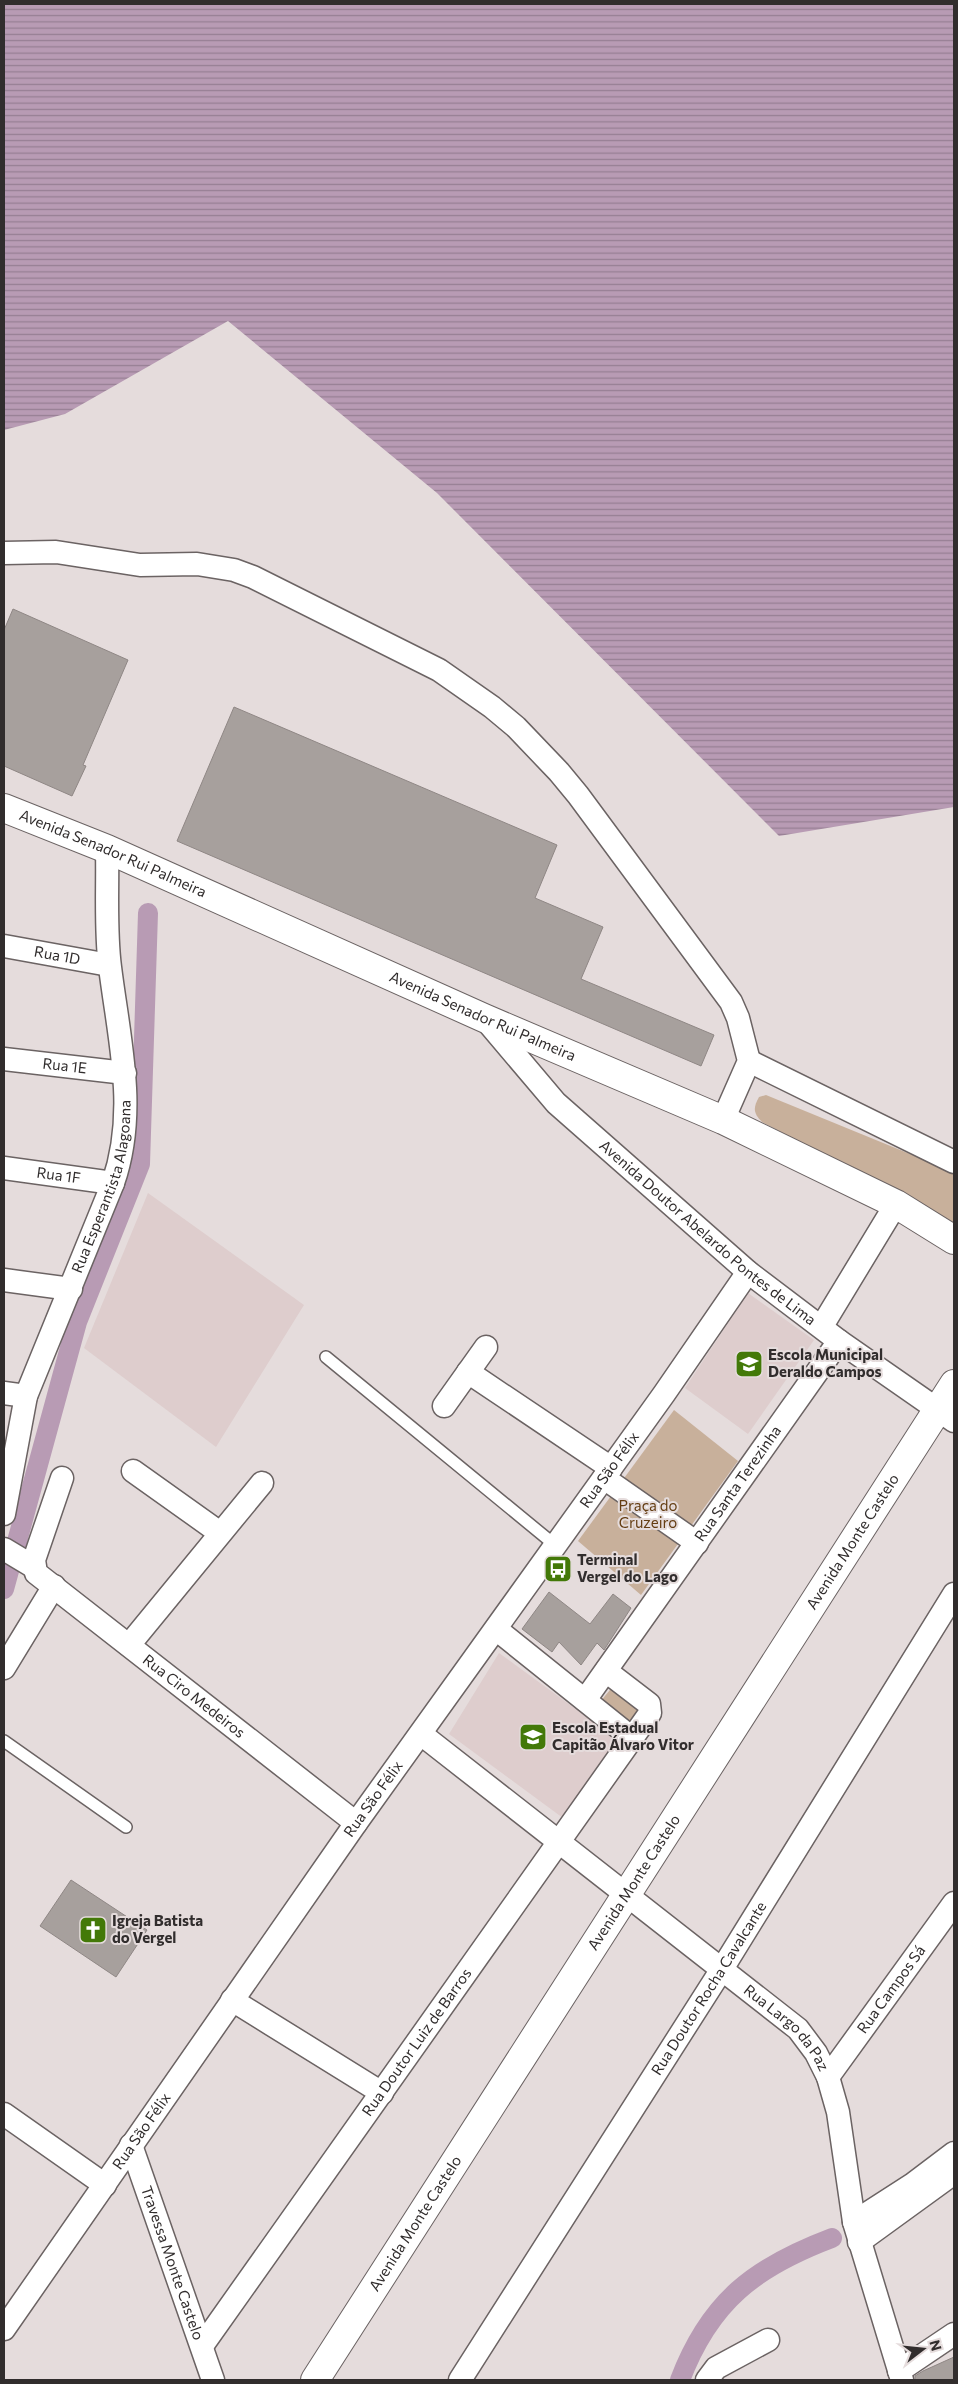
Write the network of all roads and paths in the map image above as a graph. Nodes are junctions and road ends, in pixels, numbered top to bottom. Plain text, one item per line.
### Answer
1 (4, 553) edge
2 (4, 808) edge
3 (107, 849) junction
4 (6, 946) edge
5 (109, 965) junction
6 (484, 1018) junction
7 (4, 1059) edge
8 (749, 1061) junction
9 (125, 1073) junction
10 (723, 1120) junction
11 (954, 1162) edge
12 (4, 1168) edge
13 (113, 1183) junction
14 (896, 1204) junction
15 (954, 1240) edge
16 (748, 1272) junction
17 (4, 1280) edge
18 (72, 1289) junction
19 (831, 1333) junction
20 (486, 1347) dead end
21 (326, 1357) dead end
22 (468, 1372) junction
23 (954, 1384) edge
24 (4, 1394) edge
25 (26, 1396) junction
26 (444, 1406) dead end
27 (946, 1416) edge
28 (133, 1471) dead end
29 (607, 1473) junction
30 (62, 1478) dead end
31 (262, 1483) dead end
32 (4, 1514) edge
33 (220, 1532) junction
34 (697, 1544) junction
35 (555, 1545) junction
36 (20, 1557) edge
37 (54, 1586) junction
38 (954, 1594) edge
39 (496, 1629) junction
40 (128, 1645) junction
41 (4, 1668) edge
42 (606, 1670) junction
43 (585, 1700) junction
44 (422, 1734) junction
45 (632, 1738) junction
46 (4, 1742) edge
47 (356, 1823) junction
48 (126, 1827) dead end
49 (560, 1842) junction
50 (625, 1894) junction
51 (954, 1903) edge
52 (722, 1969) junction
53 (232, 2000) junction
54 (828, 2077) junction
55 (382, 2094) junction
56 (4, 2114) edge
57 (131, 2145) junction
58 (954, 2153) edge
59 (954, 2173) edge
60 (105, 2185) junction
61 (857, 2232) junction
62 (4, 2329) edge
63 (954, 2334) edge
64 (768, 2340) dead end
65 (202, 2346) junction
66 (901, 2376) edge
67 (213, 2380) edge
68 (314, 2380) edge
69 (460, 2380) edge
70 (707, 2380) edge

1 - 8 street
2 - 3 street, Avenida Senador Rui Palmeira
3 - 5 street, Rua Esperantista Alagoana
3 - 6 street, Avenida Senador Rui Palmeira
4 - 5 street, Rua 1D
5 - 9 street, Rua Esperantista Alagoana
6 - 10 street, Avenida Senador Rui Palmeira
6 - 16 street, Avenida Doutor Abelardo Pontes de Lima
7 - 9 street, Rua 1E
8 - 10 street
8 - 11 street
9 - 13 street, Rua Esperantista Alagoana
10 - 14 street, Avenida Senador Rui Palmeira
12 - 13 street, Rua 1F
13 - 18 street, Rua Esperantista Alagoana
14 - 15 street, Avenida Senador Rui Palmeira
14 - 19 street, Rua Santa Terezinha
16 - 19 street, Avenida Doutor Abelardo Pontes de Lima
16 - 29 street, Rua São Félix
17 - 18 street
18 - 25 street, Rua Esperantista Alagoana
19 - 27 street, Avenida Doutor Abelardo Pontes de Lima
19 - 34 street, Rua Santa Terezinha
20 - 22 street
21 - 35 lane
22 - 26 street
22 - 29 street
23 - 27 street, Avenida Monte Castelo
24 - 25 street
25 - 32 street, Rua Esperantista Alagoana
27 - 50 street, Avenida Monte Castelo
28 - 33 street
29 - 34 street
29 - 35 street, Rua São Félix
30 - 36 street
31 - 33 street
33 - 40 street
34 - 42 street, Rua Santa Terezinha
35 - 39 street, Rua São Félix
36 - 37 street, Rua Ciro Medeiros
37 - 40 street, Rua Ciro Medeiros
37 - 41 street
38 - 52 street, Rua Doutor Rocha Cavalcante
39 - 43 street
39 - 44 street, Rua São Félix
40 - 47 street, Rua Ciro Medeiros
42 - 43 street, Rua Santa Terezinha
42 - 45 street, Rua Doutor Luiz de Barros
43 - 45 street
44 - 47 street, Rua São Félix
44 - 49 street, Rua Largo da Paz
45 - 49 street, Rua Doutor Luiz de Barros
46 - 48 lane
47 - 53 street, Rua São Félix
49 - 50 street, Rua Largo da Paz
49 - 55 street, Rua Doutor Luiz de Barros
50 - 52 street, Rua Largo da Paz
50 - 68 street, Avenida Monte Castelo
51 - 54 street, Rua Campos Sá
52 - 54 street, Rua Largo da Paz
52 - 69 street, Rua Doutor Rocha Cavalcante
53 - 55 street
53 - 57 street, Rua São Félix
54 - 61 street, Rua Largo da Paz
55 - 65 street, Rua Doutor Luiz de Barros
56 - 60 street
57 - 60 street, Rua São Félix
57 - 65 street, Travessa Monte Castelo
58 - 61 street
59 - 61 street
60 - 62 street, Rua São Félix
61 - 66 street, Rua Largo da Paz
63 - 66 street
64 - 70 street
65 - 67 street, Travessa Monte Castelo

